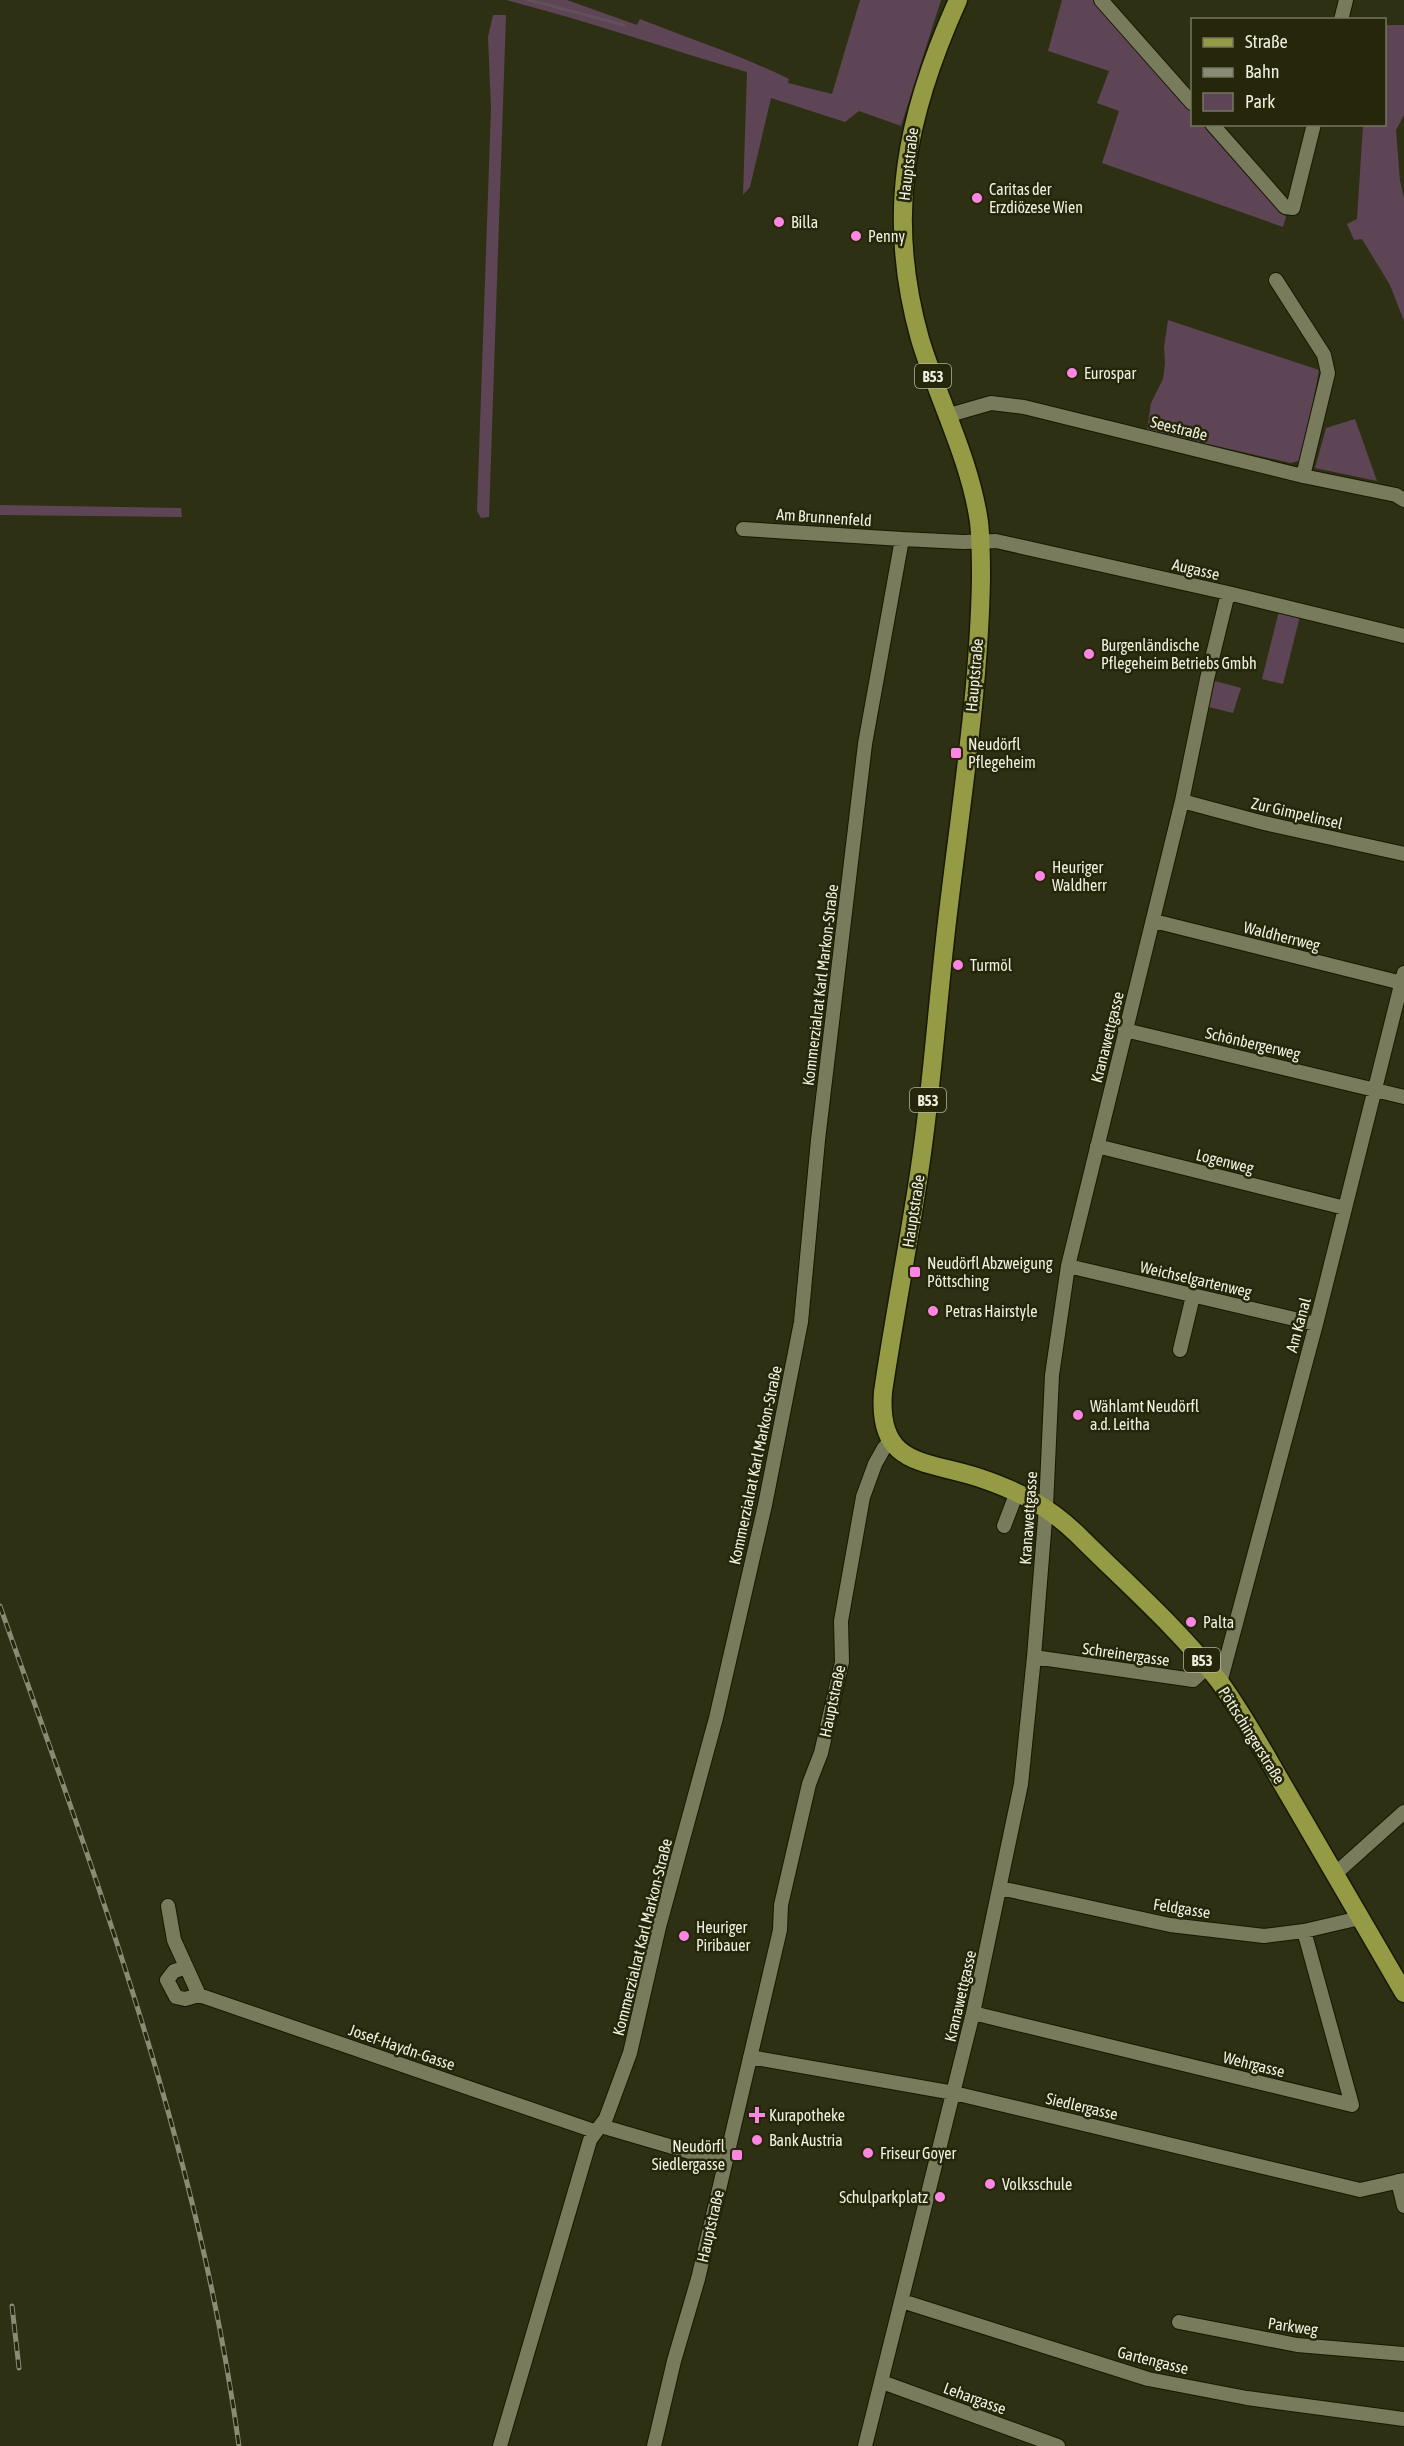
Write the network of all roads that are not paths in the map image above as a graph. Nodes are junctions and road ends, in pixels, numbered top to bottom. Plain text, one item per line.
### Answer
1 (958, 0) edge
2 (1101, 0) edge
3 (1346, 0) edge
4 (1342, 18) edge
5 (1191, 102) edge
6 (1214, 126) edge
7 (1314, 126) edge
8 (1276, 280) dead end
9 (946, 416) junction
10 (1303, 476) junction
11 (1404, 500) edge
12 (743, 529) dead end
13 (902, 538) junction
14 (980, 541) junction
15 (1228, 593) junction
16 (1404, 636) edge
17 (1182, 801) junction
18 (1404, 854) edge
19 (1154, 921) junction
20 (1403, 978) edge
21 (1125, 1030) junction
22 (1374, 1089) junction
23 (1404, 1096) edge
24 (1097, 1146) junction
25 (1345, 1208) junction
26 (1068, 1266) junction
27 (1193, 1296) junction
28 (1316, 1324) junction
29 (1180, 1350) dead end
30 (891, 1440) junction
31 (1017, 1492) junction
32 (1047, 1507) junction
33 (1004, 1526) dead end
34 (1035, 1657) junction
35 (1207, 1667) junction
36 (1220, 1683) junction
37 (1404, 1812) edge
38 (1335, 1874) junction
39 (1000, 1888) junction
40 (168, 1906) dead end
41 (1360, 1918) junction
42 (1304, 1931) junction
43 (185, 1968) junction
44 (1401, 1981) edge
45 (199, 1995) junction
46 (973, 2013) junction
47 (750, 2057) junction
48 (954, 2093) junction
49 (598, 2128) junction
50 (724, 2162) junction
51 (1401, 2180) edge
52 (1404, 2206) edge
53 (902, 2301) junction
54 (1179, 2322) dead end
55 (1404, 2354) edge
56 (882, 2382) junction
57 (1404, 2419) edge
58 (500, 2446) edge
59 (654, 2446) edge
60 (865, 2446) edge
61 (1058, 2446) edge

1 - 9 main road, Hauptstraße / B53
2 - 5 street
3 - 4 street
6 - 7 street
8 - 10 street
9 - 10 street, Seestraße
9 - 14 main road, Hauptstraße / B53
10 - 11 street, Seestraße
12 - 13 street, Am Brunnenfeld
13 - 14 street
13 - 49 street, Kommerzialrat Karl Markon-Straße
14 - 15 street, Augasse
14 - 30 main road, Hauptstraße / B53
15 - 16 street, Augasse
15 - 17 street, Kranawettgasse
17 - 18 street, Zur Gimpelinsel
17 - 19 street, Kranawettgasse
19 - 20 street, Waldherrweg
19 - 21 street, Kranawettgasse
20 - 22 street, Am Kanal
21 - 22 street, Schönbergerweg
21 - 24 street, Kranawettgasse
22 - 23 street, Schönbergerweg
22 - 25 street, Am Kanal
24 - 25 street, Logenweg
24 - 26 street, Kranawettgasse
25 - 28 street, Am Kanal
26 - 27 street, Weichselgartenweg
26 - 32 street, Kranawettgasse
27 - 28 street, Weichselgartenweg
27 - 29 street
28 - 36 street, Am Kanal
30 - 31 main road, Pöttschingerstraße / B53
30 - 47 street, Hauptstraße
31 - 32 main road, Pöttschingerstraße / B53
31 - 33 street
32 - 34 street, Kranawettgasse
32 - 35 main road, Pöttschingerstraße / B53
34 - 35 street, Schreinergasse
34 - 39 street, Kranawettgasse
35 - 36 main road, Pöttschingerstraße / B53
36 - 38 main road, Pöttschingerstraße / B53
37 - 38 street
38 - 41 main road, Pöttschingerstraße / B53
39 - 42 street, Feldgasse
39 - 46 street, Kranawettgasse
40 - 43 street
41 - 42 street, Feldgasse
41 - 44 main road, Pöttschingerstraße / B53
42 - 46 street, Wehrgasse
43 - 45 street
43 - 45 street, Josef-Haydn-Gasse
45 - 49 street, Josef-Haydn-Gasse
46 - 48 street, Kranawettgasse
47 - 48 street, Siedlergasse
47 - 50 street, Hauptstraße
48 - 51 street, Siedlergasse
48 - 53 street, Kranawettgasse
49 - 50 street, Josef-Haydn-Gasse
49 - 58 street, Kommerzialrat Karl Markon-Straße
50 - 59 street, Hauptstraße
51 - 52 street
53 - 56 street, Kranawettgasse
53 - 57 street, Gartengasse
54 - 55 street, Parkweg
56 - 60 street, Kranawettgasse
56 - 61 street, Lehargasse

